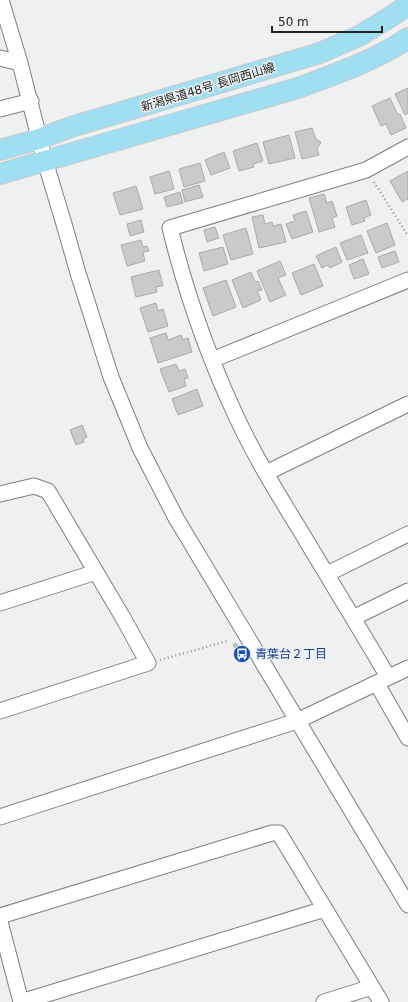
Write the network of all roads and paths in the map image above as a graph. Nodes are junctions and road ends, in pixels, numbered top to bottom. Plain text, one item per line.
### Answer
1 (1, 0) edge
2 (408, 5) edge
3 (408, 38) edge
4 (0, 58) edge
5 (20, 64) junction
6 (31, 101) junction
7 (0, 109) edge
8 (39, 138) junction
9 (408, 147) edge
10 (0, 150) edge
11 (45, 162) junction
12 (366, 170) junction
13 (0, 174) edge
14 (408, 236) edge
15 (408, 280) edge
16 (212, 360) junction
17 (408, 404) edge
18 (266, 474) junction
19 (0, 494) edge
20 (408, 534) edge
21 (96, 572) junction
22 (327, 574) junction
23 (408, 591) edge
24 (0, 603) edge
25 (353, 618) junction
26 (227, 641) dead end
27 (148, 663) junction
28 (408, 668) edge
29 (383, 680) junction
30 (0, 710) edge
31 (297, 721) junction
32 (408, 738) edge
33 (0, 817) edge
34 (408, 905) edge
35 (325, 908) junction
36 (0, 916) edge
37 (0, 922) edge
38 (372, 987) junction
39 (324, 1002) edge
40 (381, 1002) edge

1 - 5 street
2 - 8 main road, 新潟県道48号 長岡西山線
3 - 11 main road
4 - 5 street
5 - 6 street
6 - 7 street
6 - 8 street
8 - 10 main road, 新潟県道48号 長岡西山線
8 - 11 street
9 - 12 street
11 - 13 main road
11 - 31 street
12 - 14 path
12 - 16 street
15 - 16 street
16 - 18 street
17 - 18 street
18 - 22 street
19 - 21 street
20 - 22 street
21 - 24 street
21 - 27 street
22 - 25 street
23 - 25 street
25 - 29 street
26 - 27 path
27 - 30 street
28 - 29 street
29 - 31 street
29 - 32 street
31 - 33 street
31 - 34 street
35 - 36 street
35 - 37 street
35 - 38 street
38 - 39 street
38 - 40 street

